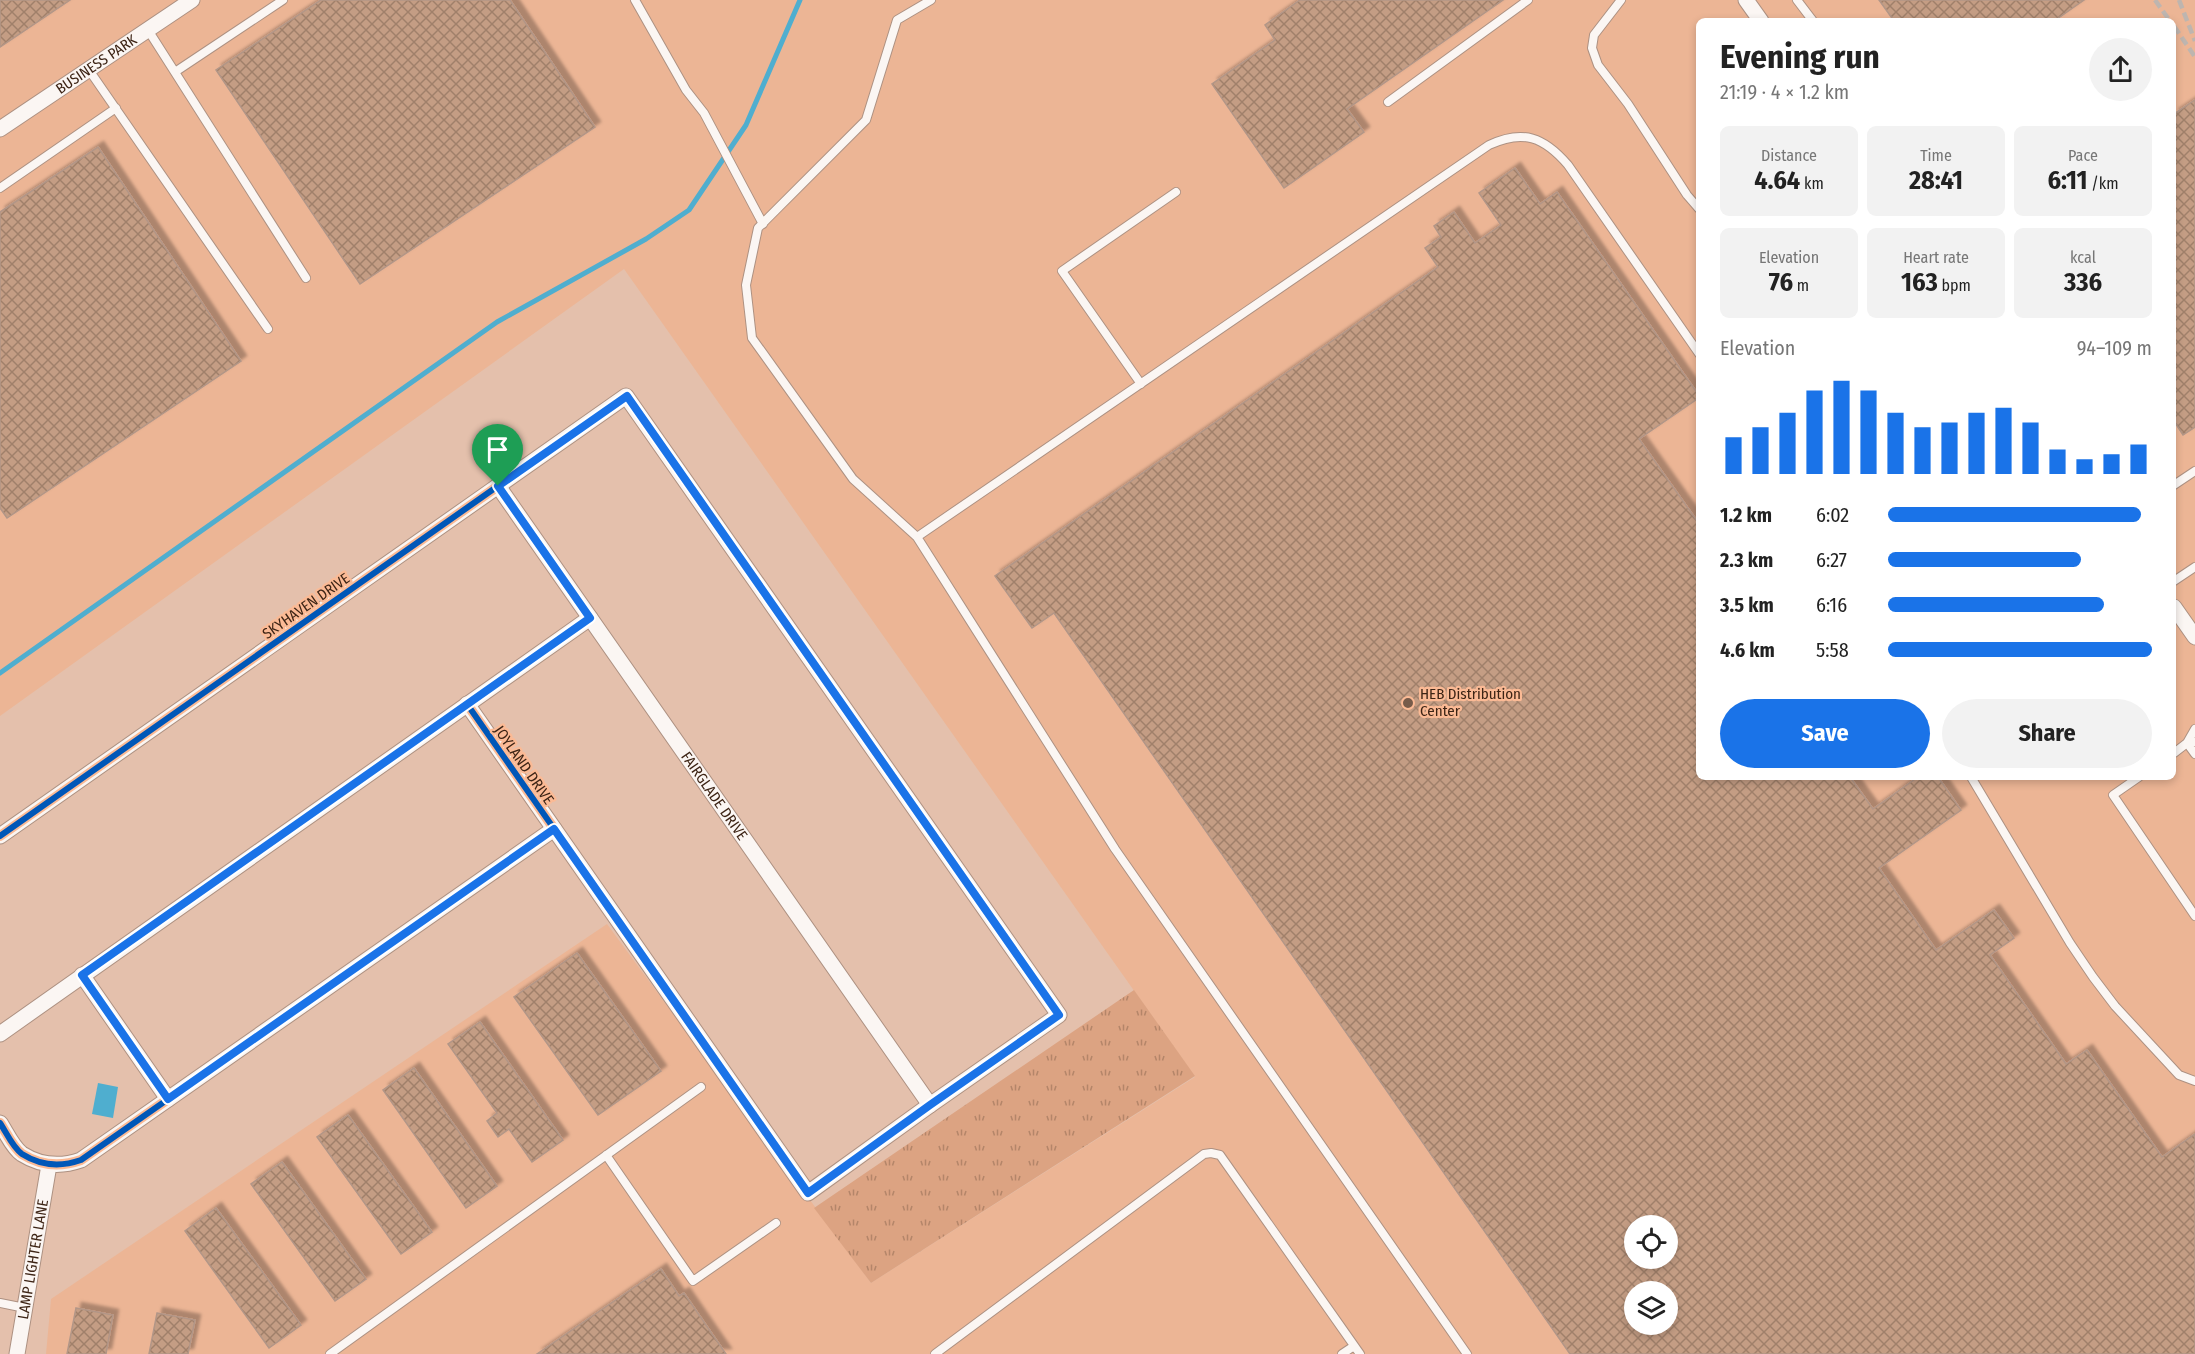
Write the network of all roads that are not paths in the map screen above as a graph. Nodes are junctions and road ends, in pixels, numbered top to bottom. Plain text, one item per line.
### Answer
1 (192, 0) edge
2 (283, 0) edge
3 (635, 0) edge
4 (931, 0) edge
5 (1528, 0) edge
6 (1621, 0) edge
7 (1746, 0) edge
8 (1797, 0) edge
9 (1759, 18) edge
10 (1811, 18) edge
11 (148, 30) junction
12 (89, 70) junction
13 (175, 72) junction
14 (1388, 102) dead end
15 (116, 108) junction
16 (0, 129) edge
17 (0, 188) edge
18 (1176, 192) dead end
19 (1696, 205) edge
20 (763, 224) junction
21 (306, 278) dead end
22 (268, 329) dead end
23 (1696, 349) edge
24 (1141, 384) junction
25 (2195, 471) edge
26 (2176, 484) edge
27 (498, 486) junction
28 (917, 537) junction
29 (2195, 567) edge
30 (2176, 580) edge
31 (2176, 610) edge
32 (590, 618) junction
33 (2195, 637) edge
34 (467, 704) junction
35 (2195, 729) edge
36 (2191, 742) edge
37 (2176, 752) edge
38 (2195, 754) edge
39 (1973, 780) edge
40 (2135, 780) edge
41 (554, 829) junction
42 (0, 836) edge
43 (2195, 916) edge
44 (82, 975) junction
45 (0, 1034) edge
46 (2195, 1081) edge
47 (701, 1087) dead end
48 (168, 1099) junction
49 (930, 1105) junction
50 (0, 1123) edge
51 (606, 1155) junction
52 (49, 1165) junction
53 (776, 1223) dead end
54 (0, 1303) edge
55 (25, 1308) junction
56 (1354, 1346) junction
57 (17, 1354) edge
58 (330, 1354) edge
59 (935, 1354) edge
60 (1342, 1354) edge
61 (1360, 1354) edge
62 (1467, 1354) edge

1 - 11 street, BUSINESS PARK
2 - 13 lane
3 - 20 lane
4 - 20 lane
5 - 14 lane
6 - 19 lane
7 - 9 street
8 - 10 lane
11 - 12 street, BUSINESS PARK
11 - 13 lane
12 - 15 lane
12 - 16 street, BUSINESS PARK
13 - 21 lane
15 - 17 lane
15 - 22 lane
18 - 24 lane
20 - 28 lane
23 - 24 lane
24 - 28 lane
25 - 26 lane
27 - 32 street, FAIRGLADE DRIVE
27 - 42 street, SKYHAVEN DRIVE
27 - 49 street, SKYHAVEN DRIVE
28 - 62 lane
29 - 30 lane
31 - 33 street
32 - 34 street
32 - 49 street, FAIRGLADE DRIVE
34 - 41 street, JOYLAND DRIVE
34 - 44 street
35 - 36 lane
36 - 37 lane
36 - 38 lane
39 - 46 lane
40 - 43 lane
41 - 48 street
41 - 49 street, JOYLAND DRIVE
44 - 45 street
44 - 48 street
47 - 51 lane
48 - 52 street
50 - 52 street
51 - 53 lane
51 - 58 lane
52 - 55 street, LAMP LIGHTER LANE
54 - 55 lane
55 - 57 street, LAMP LIGHTER LANE
56 - 59 lane
56 - 60 lane
56 - 61 lane

